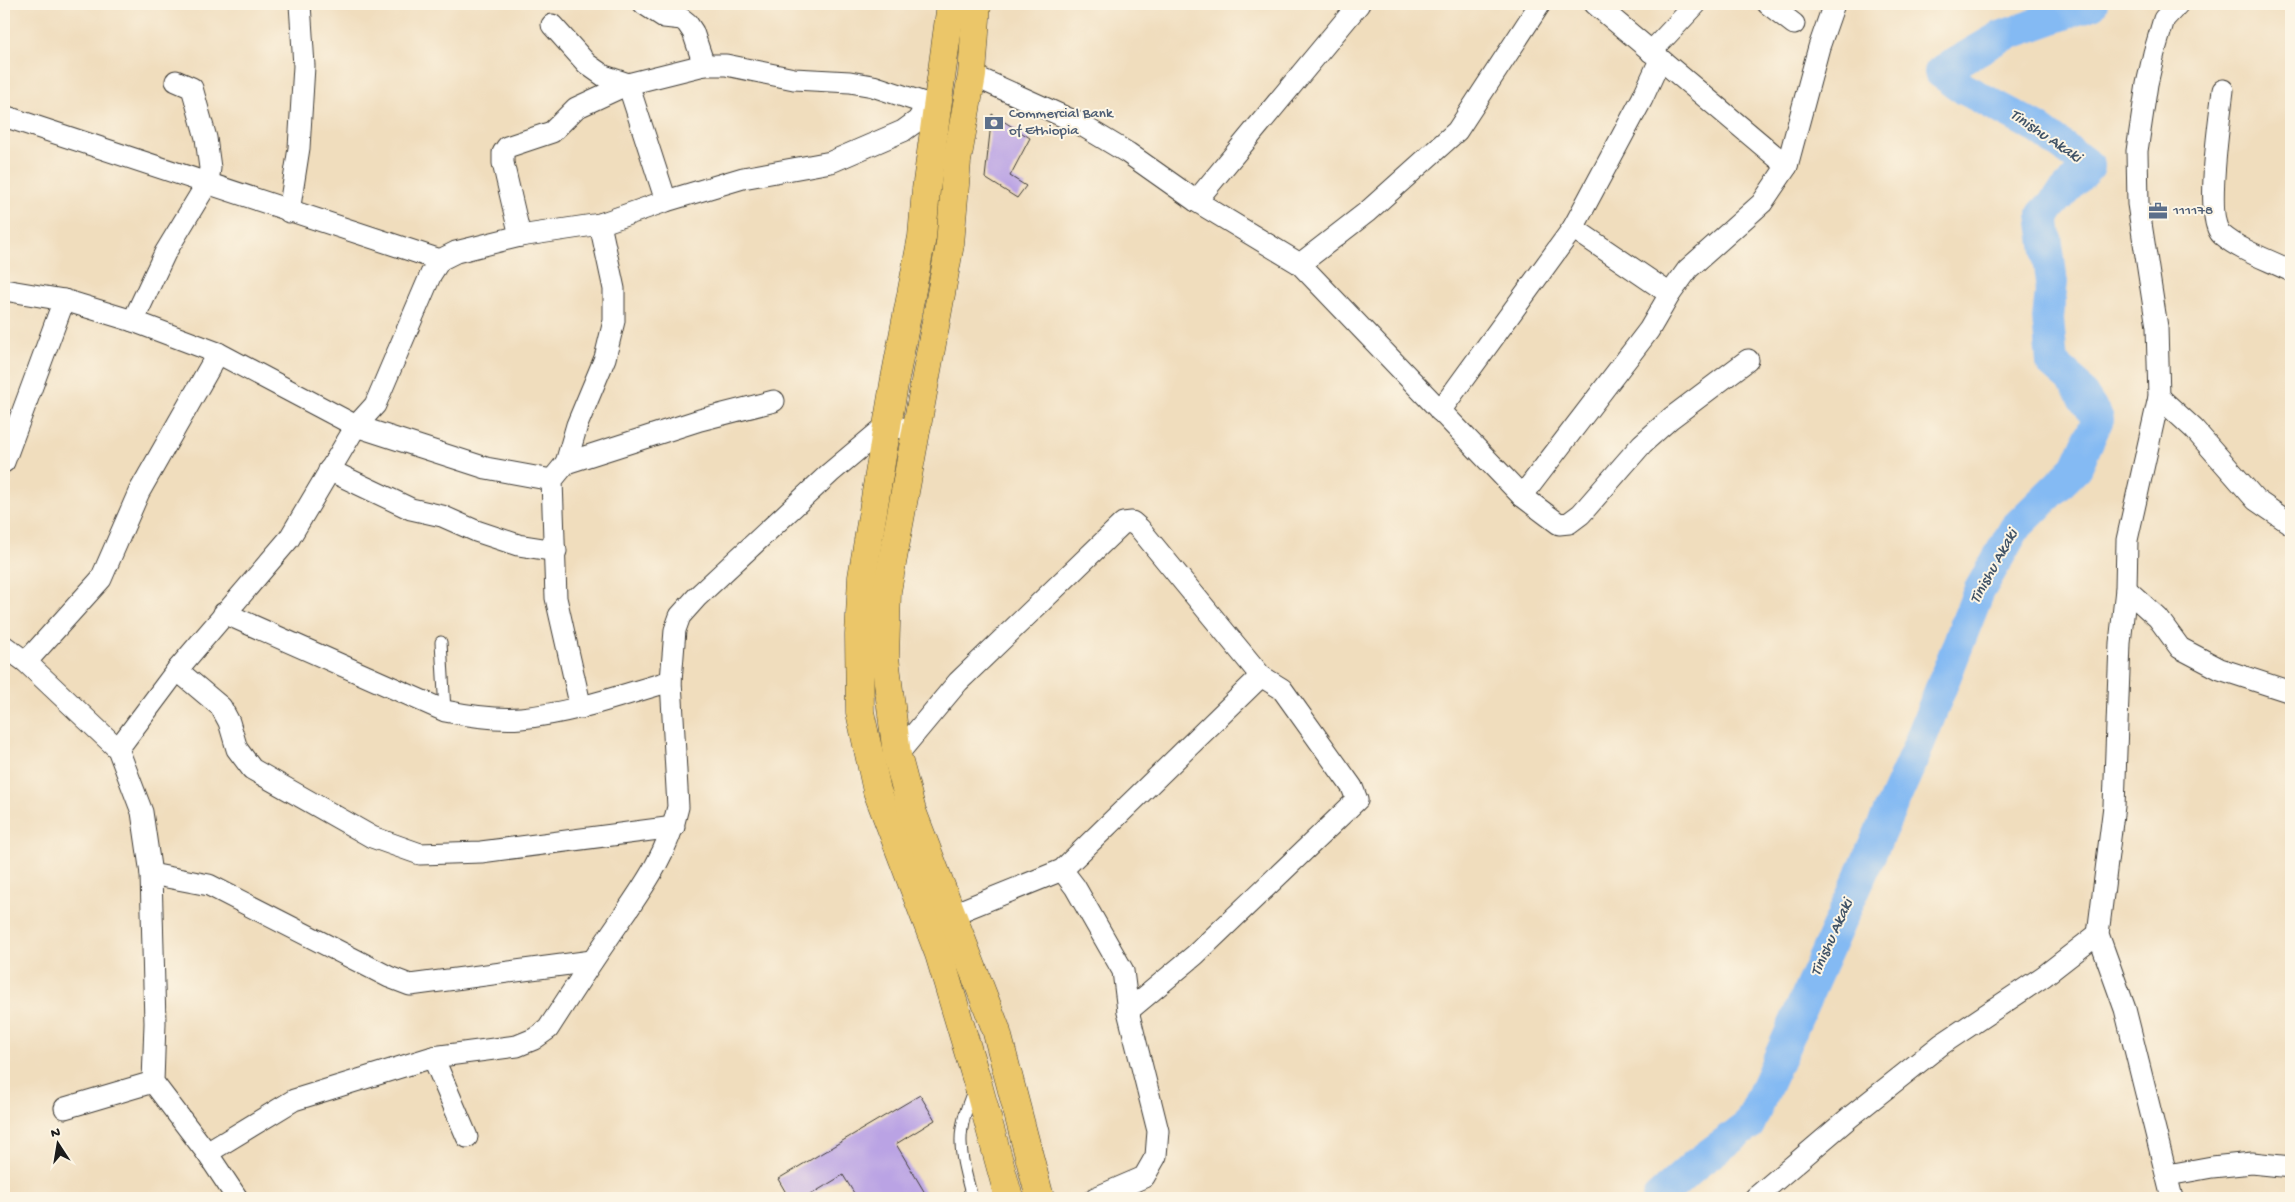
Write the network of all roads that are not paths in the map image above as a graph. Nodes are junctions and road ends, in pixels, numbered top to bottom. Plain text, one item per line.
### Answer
1 (300, 4) edge
2 (644, 4) edge
3 (951, 4) edge
4 (978, 4) edge
5 (1359, 4) edge
6 (1540, 4) edge
7 (1595, 4) edge
8 (1696, 4) edge
9 (1768, 4) edge
10 (1834, 4) edge
11 (2178, 4) edge
12 (1794, 24) dead end
13 (552, 25) dead end
14 (1655, 56) junction
15 (704, 65) junction
16 (972, 75) junction
17 (176, 80) dead end
18 (628, 84) junction
19 (2223, 90) dead end
20 (932, 105) junction
21 (4, 116) edge
22 (1787, 166) junction
23 (208, 182) junction
24 (666, 200) junction
25 (1196, 201) junction
26 (289, 212) junction
27 (600, 224) junction
28 (1574, 228) junction
29 (520, 236) junction
30 (440, 260) junction
31 (1300, 264) junction
32 (2291, 271) edge
33 (4, 290) edge
34 (1670, 294) junction
35 (64, 300) junction
36 (133, 321) junction
37 (218, 353) junction
38 (1748, 360) dead end
39 (2159, 397) junction
40 (774, 401) dead end
41 (1440, 411) junction
42 (887, 425) junction
43 (356, 426) junction
44 (917, 431) junction
45 (4, 462) edge
46 (566, 463) junction
47 (330, 470) junction
48 (552, 480) junction
49 (1522, 496) junction
50 (2291, 524) edge
51 (556, 551) junction
52 (2126, 588) junction
53 (224, 613) junction
54 (441, 642) dead end
55 (4, 646) edge
56 (26, 662) junction
57 (176, 670) junction
58 (1260, 676) junction
59 (671, 681) junction
60 (2291, 692) edge
61 (581, 708) junction
62 (445, 711) junction
63 (118, 749) junction
64 (897, 755) junction
65 (674, 827) junction
66 (1062, 870) junction
67 (152, 874) junction
68 (953, 914) junction
69 (2098, 934) junction
70 (592, 961) junction
71 (1128, 1011) junction
72 (433, 1057) junction
73 (977, 1081) junction
74 (153, 1082) junction
75 (66, 1108) dead end
76 (467, 1137) dead end
77 (207, 1152) junction
78 (2291, 1167) edge
79 (2168, 1175) junction
80 (227, 1194) edge
81 (972, 1198) edge
82 (1009, 1198) edge
83 (1040, 1198) edge
84 (1094, 1198) edge
85 (1755, 1198) edge
86 (2172, 1198) edge

1 - 26 street
2 - 15 street
3 - 20 main road
4 - 16 main road
5 - 25 street
6 - 31 street
7 - 14 street
8 - 14 street
9 - 12 street
10 - 22 street
11 - 39 street
13 - 18 street
14 - 22 street
14 - 28 street
15 - 18 street
15 - 20 street
16 - 25 street
16 - 44 main road
17 - 23 street
18 - 24 street
18 - 29 street
19 - 32 street
20 - 24 street
20 - 42 main road
21 - 23 street
22 - 34 street
23 - 26 street
23 - 36 street
24 - 27 street
25 - 31 street
26 - 30 street
27 - 29 street
27 - 46 street
28 - 34 street
28 - 41 street
29 - 30 street
30 - 43 street
31 - 41 street
33 - 35 street
34 - 49 street
35 - 36 street
35 - 45 street
36 - 37 street
37 - 43 street
37 - 56 street
38 - 49 street
39 - 50 street
39 - 52 street
40 - 46 street
41 - 49 street
42 - 44 street
42 - 59 street
42 - 73 main road
43 - 47 street
43 - 48 street
44 - 64 main road
46 - 48 street
47 - 51 street
47 - 53 street
48 - 51 street
51 - 61 street
52 - 60 street
52 - 69 street
53 - 57 street
53 - 62 street
54 - 62 lane
55 - 56 street
56 - 63 street
57 - 63 street
57 - 65 street
58 - 64 street
58 - 66 street
58 - 71 street
59 - 61 street
59 - 65 street
61 - 62 street
63 - 67 street
64 - 68 main road
65 - 70 street
66 - 68 street
66 - 71 street
67 - 70 street
67 - 74 street
68 - 83 main road
69 - 79 street
69 - 85 street
70 - 72 street
71 - 84 street
72 - 76 street
72 - 77 street
73 - 81 lane
73 - 82 main road
74 - 75 street
74 - 77 street
77 - 80 street
78 - 79 street
79 - 86 street

